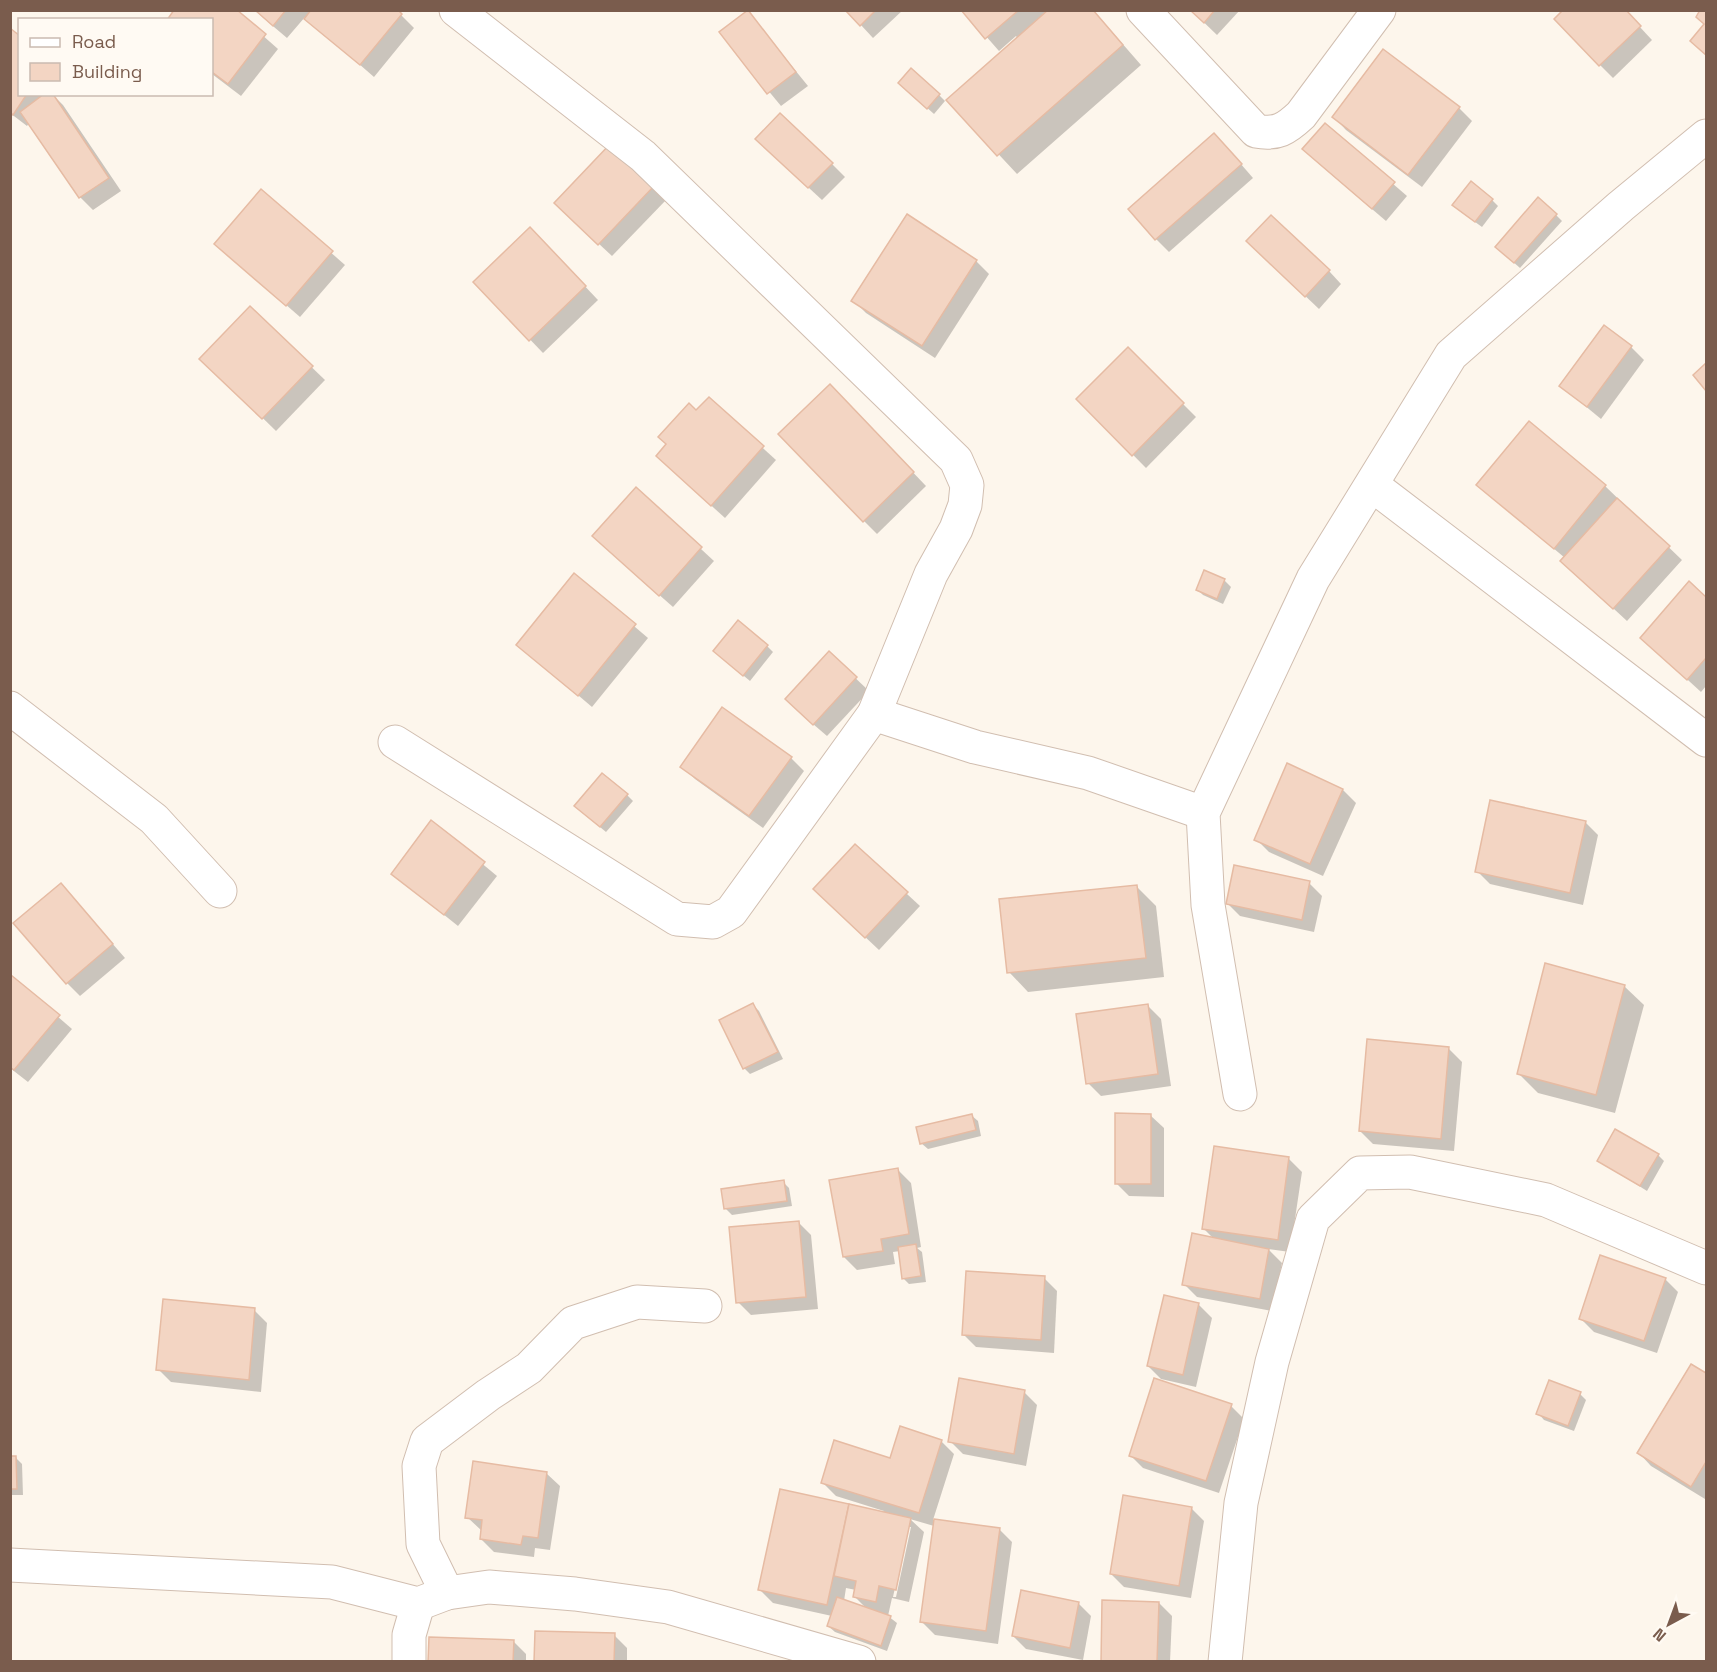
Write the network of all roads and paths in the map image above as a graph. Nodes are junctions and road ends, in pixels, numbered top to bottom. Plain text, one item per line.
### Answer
1 (456, 10) edge
2 (1143, 10) edge
3 (1379, 10) edge
4 (1707, 136) edge
5 (1372, 485) junction
6 (10, 708) edge
7 (874, 714) junction
8 (1707, 740) edge
9 (395, 742) dead end
10 (1203, 813) junction
11 (220, 891) dead end
12 (1240, 1094) dead end
13 (1707, 1268) edge
14 (705, 1306) dead end
15 (10, 1565) edge
16 (432, 1599) junction
17 (409, 1662) edge
18 (859, 1662) edge
19 (1225, 1662) edge

1 - 7 street
2 - 3 street
4 - 5 street
5 - 8 street
5 - 10 street
6 - 11 street
7 - 9 street
7 - 10 street
10 - 12 street
13 - 19 street
14 - 16 street
15 - 16 street
16 - 17 street
16 - 18 street

